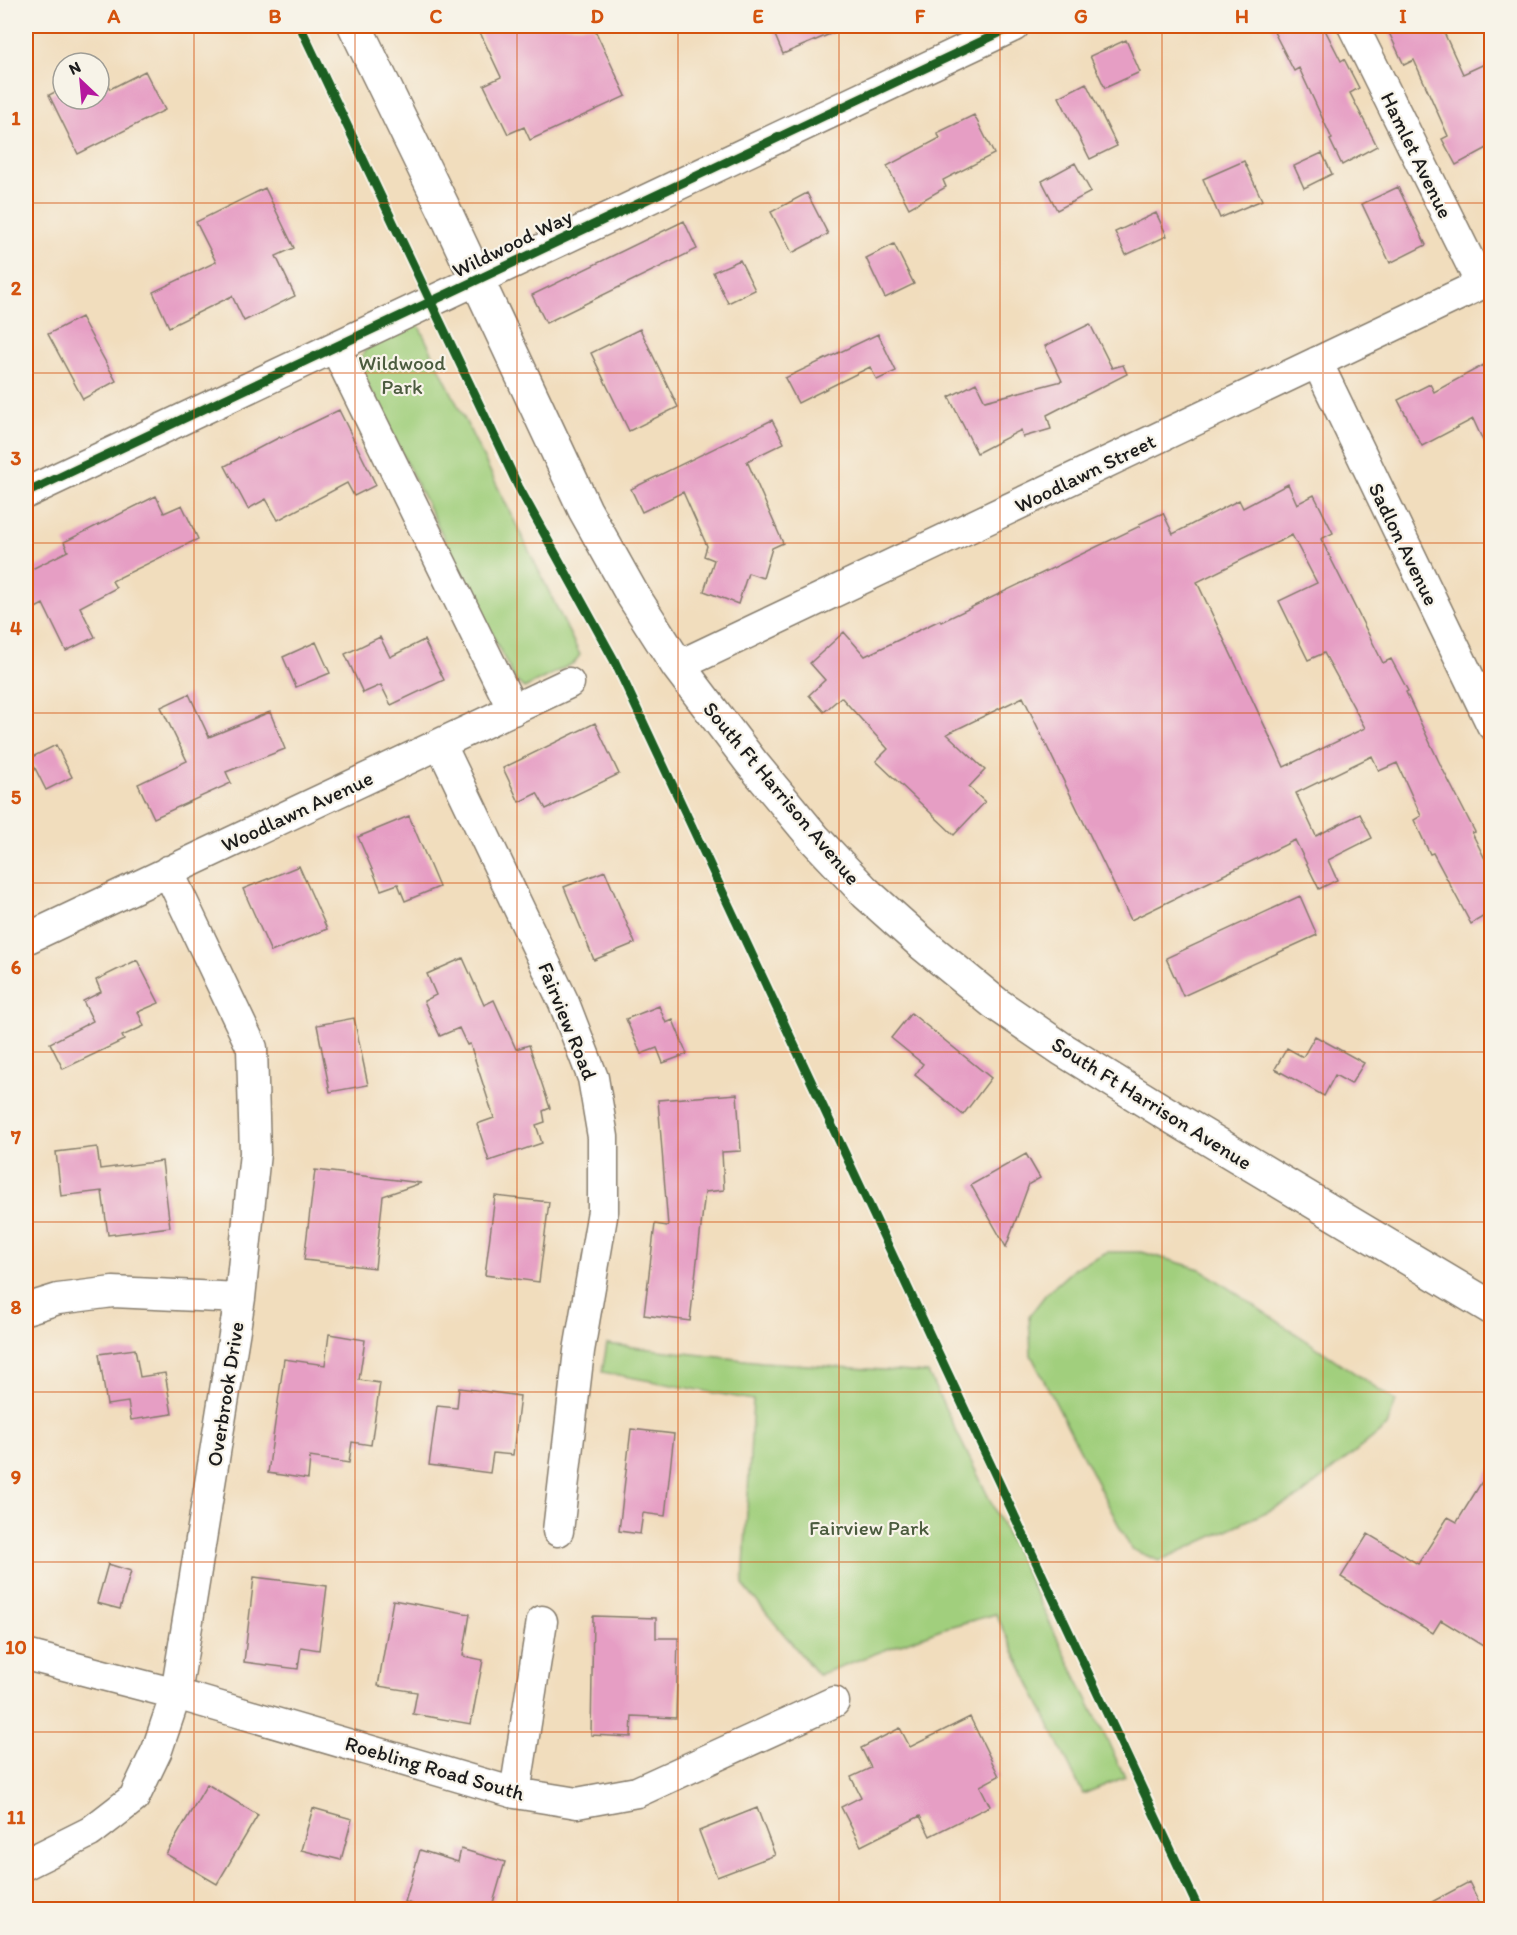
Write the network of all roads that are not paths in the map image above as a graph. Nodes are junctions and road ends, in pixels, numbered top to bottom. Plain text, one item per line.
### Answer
1 (355, 26) edge
2 (1014, 26) edge
3 (1353, 26) edge
4 (476, 279) junction
5 (1486, 281) edge
6 (335, 347) junction
7 (1317, 362) junction
8 (26, 493) edge
9 (678, 666) junction
10 (569, 683) dead end
11 (513, 710) junction
12 (1491, 725) edge
13 (441, 745) junction
14 (168, 871) junction
15 (26, 939) edge
16 (240, 1298) junction
17 (1491, 1308) edge
18 (26, 1309) edge
19 (558, 1531) dead end
20 (542, 1621) dead end
21 (26, 1655) edge
22 (176, 1694) junction
23 (834, 1701) dead end
24 (515, 1793) junction
25 (26, 1864) edge

1 - 4 main road, South Ft Harrison Avenue
2 - 4 street, Wildwood Way
3 - 5 street, Hamlet Avenue
4 - 6 street, Wildwood Way
4 - 9 main road, South Ft Harrison Avenue
5 - 7 street, Woodlawn Street
6 - 8 street, Wildwood Way
6 - 11 street
7 - 9 street, Woodlawn Street
7 - 12 street, Sadlon Avenue
9 - 17 main road, South Ft Harrison Avenue
10 - 11 street, Woodlawn Avenue
11 - 13 street, Woodlawn Avenue
13 - 14 street, Woodlawn Avenue
13 - 19 street, Fairview Road
14 - 15 street, Woodlawn Avenue
14 - 16 street, Overbrook Drive
16 - 18 street
16 - 22 street, Overbrook Drive
20 - 24 street
21 - 22 street, Roebling Road South
22 - 24 street, Roebling Road South
22 - 25 street, Overbrook Drive
23 - 24 street, Roebling Road South

